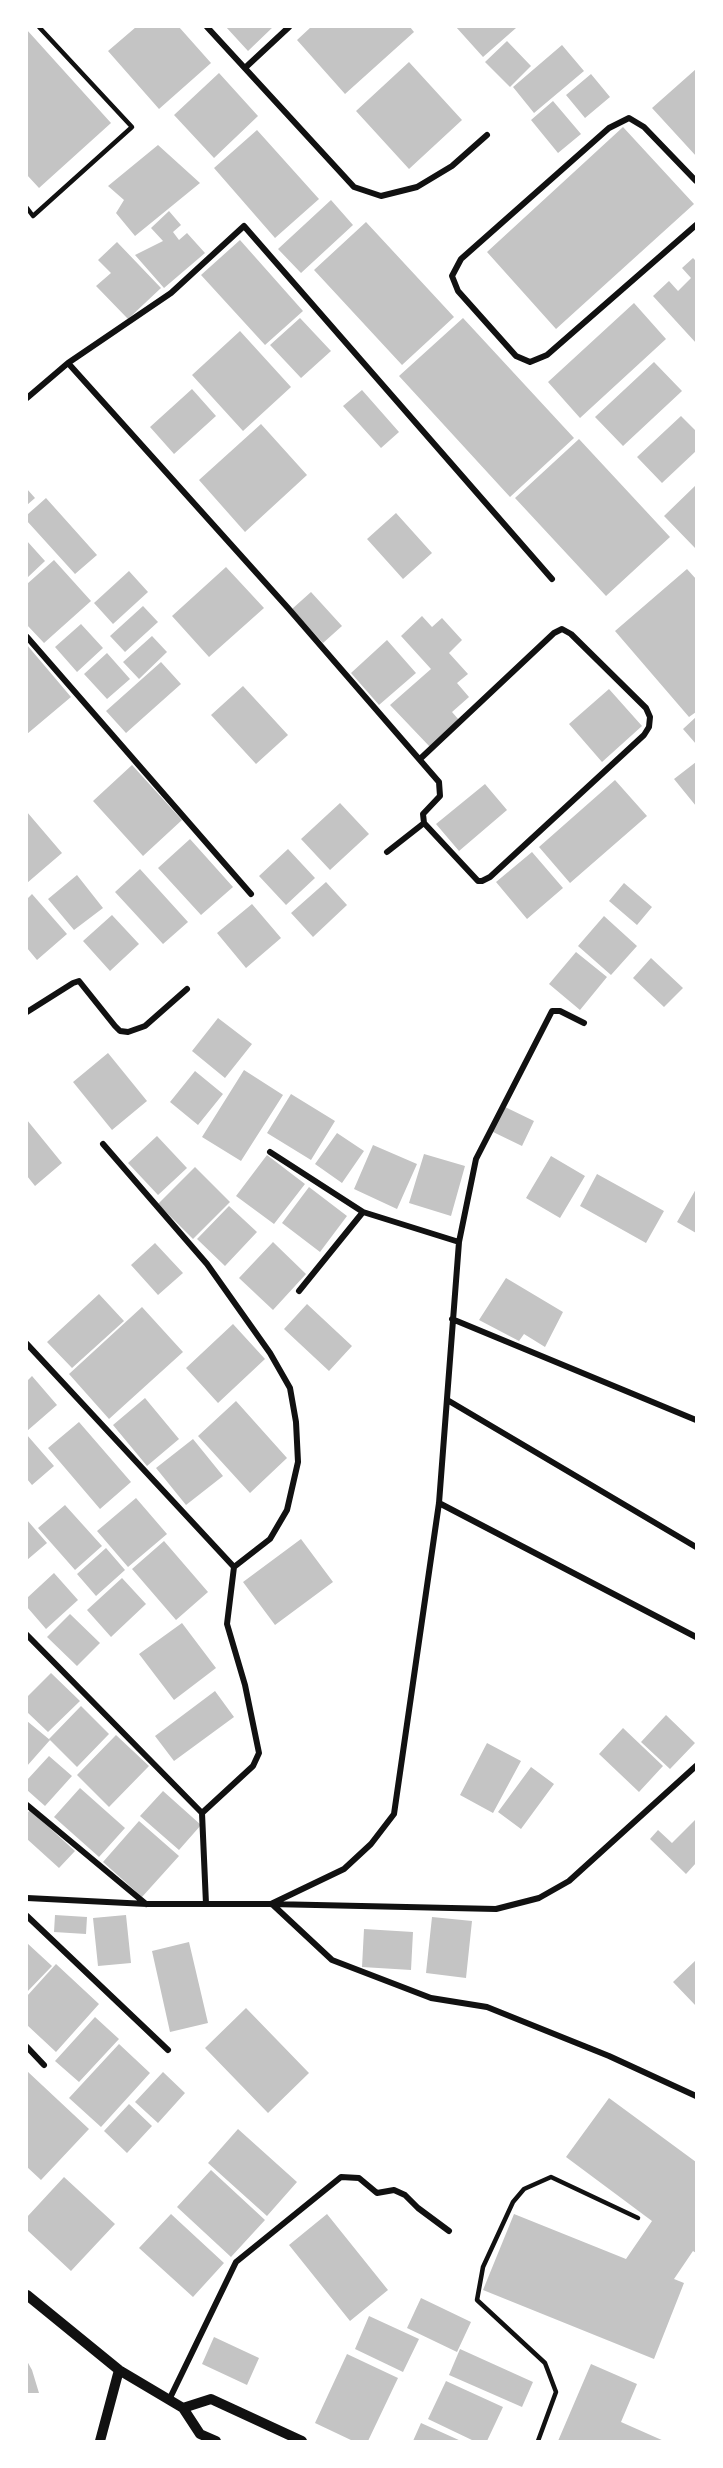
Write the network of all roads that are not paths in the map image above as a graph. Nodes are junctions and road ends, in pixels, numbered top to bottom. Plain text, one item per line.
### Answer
1 (39, 27) edge
2 (207, 27) edge
3 (289, 27) edge
4 (246, 67) junction
5 (486, 135) dead end
6 (696, 181) edge
7 (27, 208) edge
8 (696, 225) edge
9 (68, 363) junction
10 (27, 398) edge
11 (552, 579) dead end
12 (27, 637) edge
13 (420, 759) junction
14 (424, 823) junction
15 (387, 852) dead end
16 (251, 894) dead end
17 (187, 989) dead end
18 (27, 1012) edge
19 (584, 1023) dead end
20 (103, 1144) dead end
21 (270, 1152) dead end
22 (363, 1212) junction
23 (459, 1242) junction
24 (299, 1292) dead end
25 (452, 1320) junction
26 (27, 1344) edge
27 (449, 1401) junction
28 (696, 1420) edge
29 (439, 1503) junction
30 (696, 1547) edge
31 (234, 1567) junction
32 (27, 1635) edge
33 (696, 1637) edge
34 (696, 1766) edge
35 (27, 1804) edge
36 (202, 1813) junction
37 (27, 1898) edge
38 (147, 1904) junction
39 (206, 1904) junction
40 (272, 1904) junction
41 (27, 1916) edge
42 (27, 2047) edge
43 (168, 2050) dead end
44 (44, 2065) dead end
45 (696, 2096) edge
46 (638, 2218) dead end
47 (449, 2230) dead end
48 (27, 2295) edge
49 (119, 2370) junction
50 (169, 2400) junction
51 (183, 2408) junction
52 (100, 2441) edge
53 (216, 2441) edge
54 (303, 2441) edge
55 (538, 2441) edge

1 - 7 lane
2 - 4 street
3 - 4 street
4 - 5 street
6 - 8 street
9 - 10 street
9 - 11 street
9 - 13 street
12 - 16 street
13 - 14 street
13 - 14 street
14 - 15 street
17 - 18 street
19 - 23 street
20 - 31 street
21 - 22 street
22 - 23 street
22 - 24 street
23 - 25 street
25 - 27 street
25 - 28 street
26 - 31 street
27 - 29 street
27 - 30 street
29 - 33 street
29 - 40 street
31 - 36 street
32 - 36 street
34 - 40 street
35 - 38 street
36 - 39 street
37 - 38 street
38 - 39 street
39 - 40 street
40 - 45 street
41 - 43 street
42 - 44 street
46 - 55 lane
47 - 50 street
48 - 49 street
49 - 50 street
49 - 52 street
50 - 51 street
51 - 53 street
51 - 54 street

